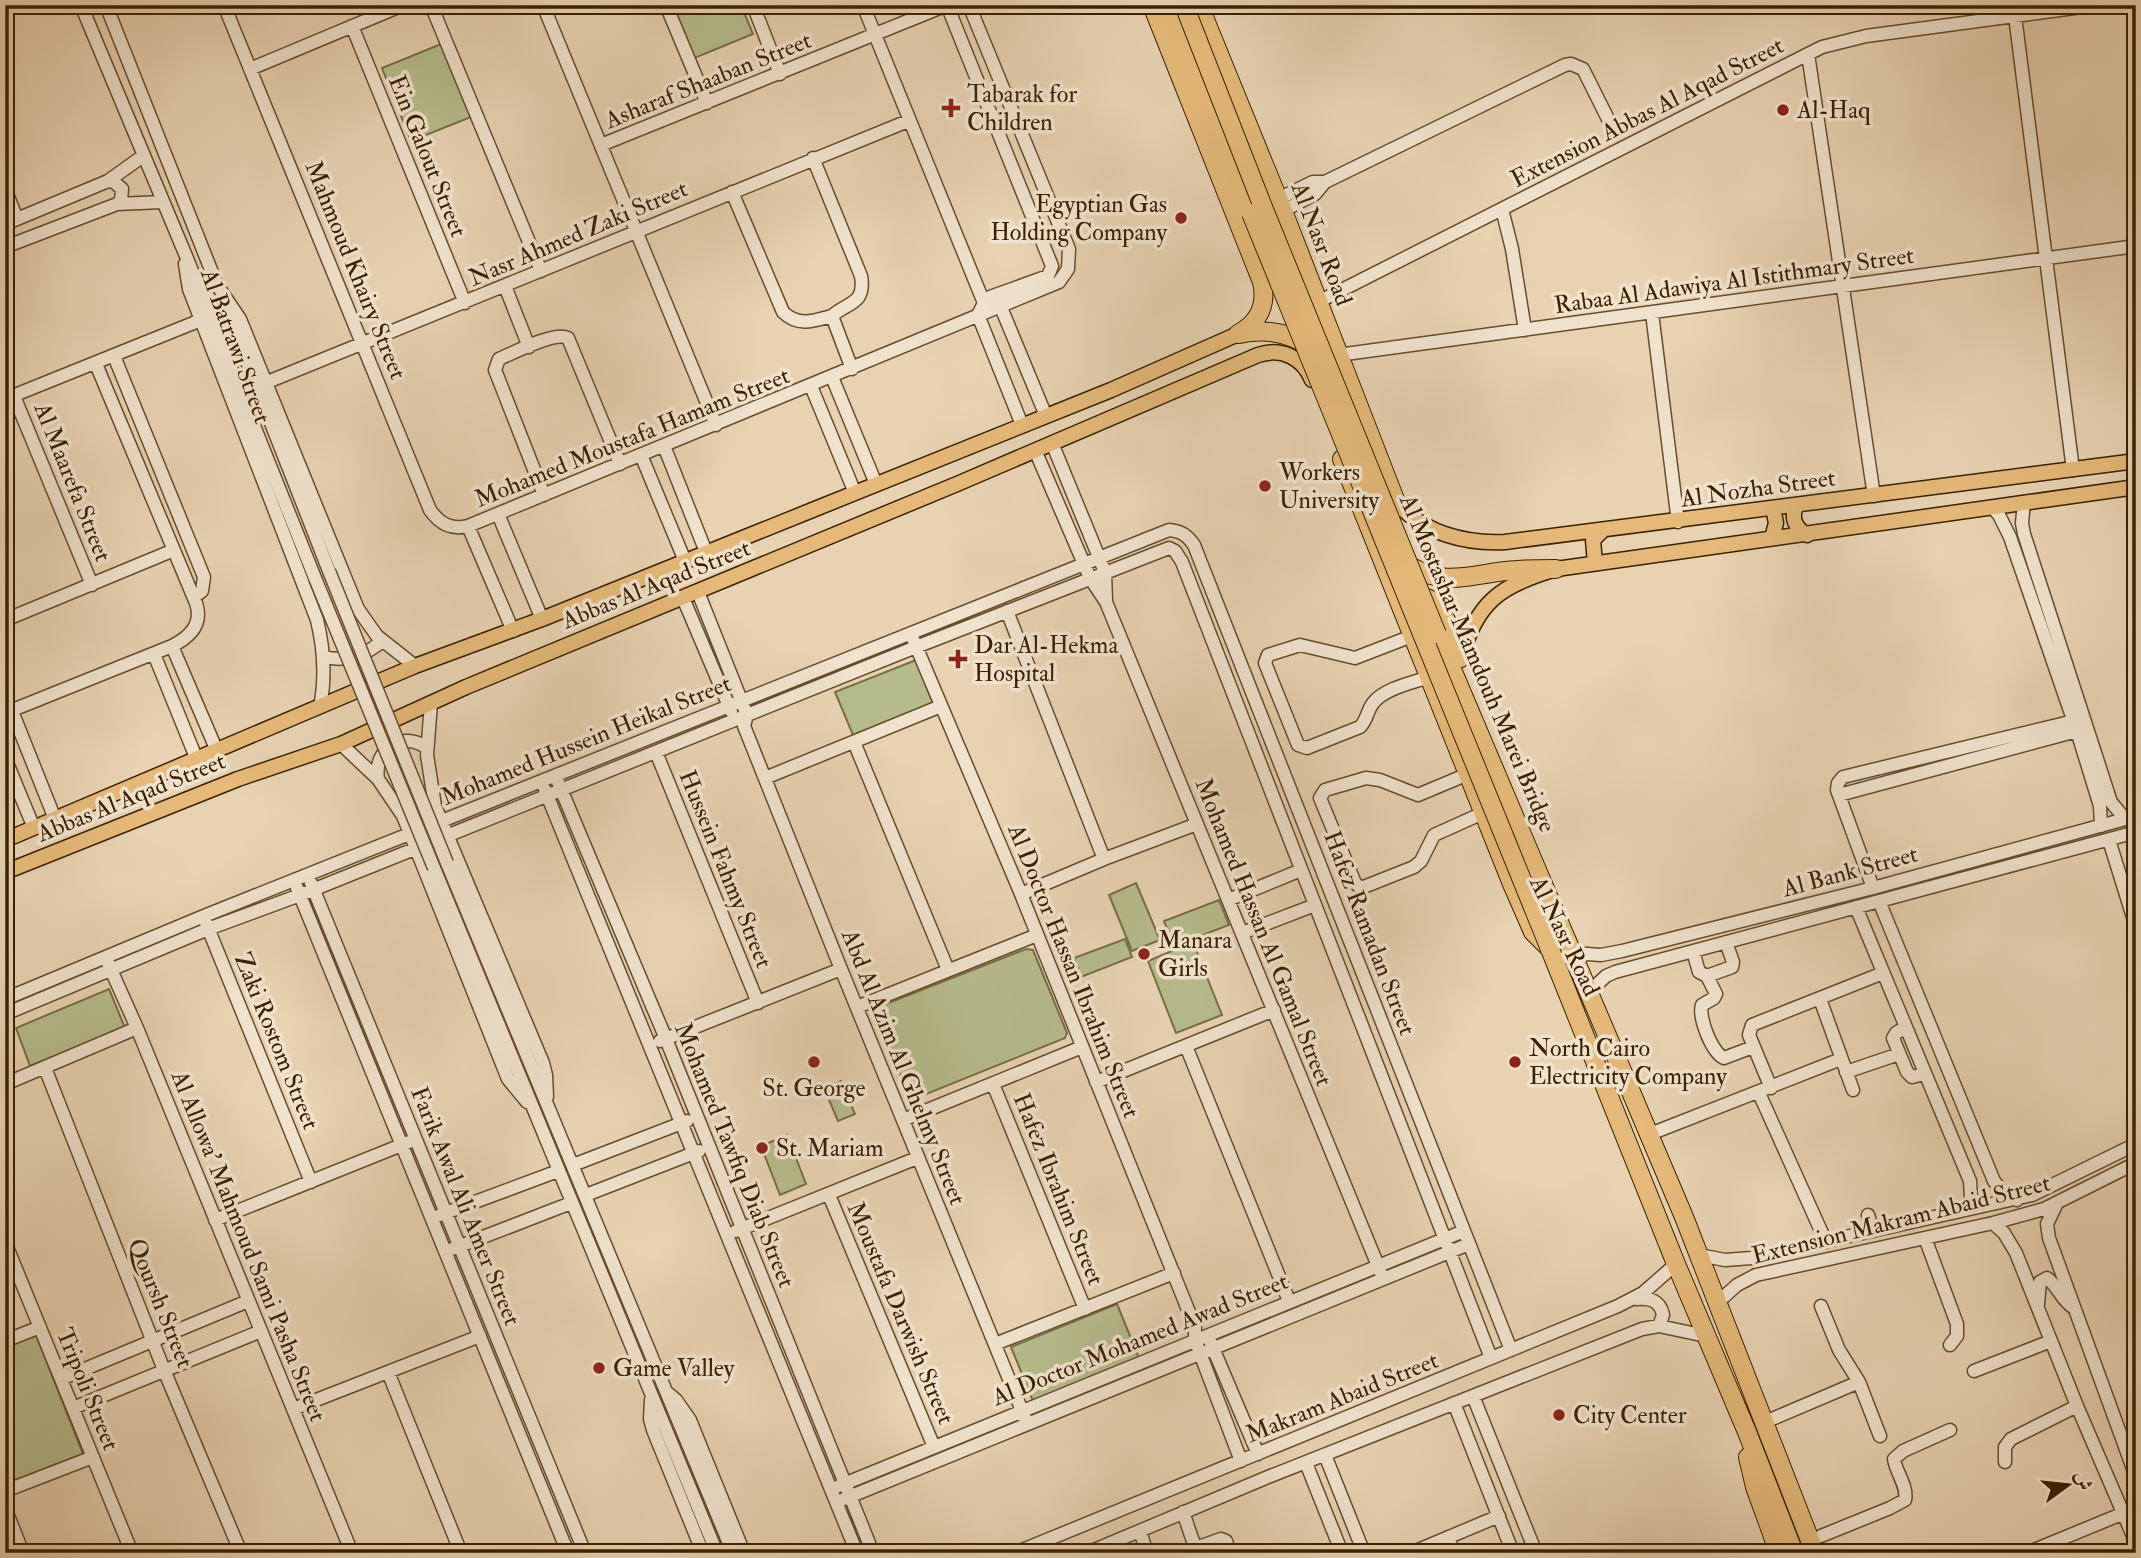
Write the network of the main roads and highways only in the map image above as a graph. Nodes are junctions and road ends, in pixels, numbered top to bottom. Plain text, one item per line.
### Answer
1 (1152, 5) edge
2 (1165, 5) edge
3 (1184, 5) edge
4 (1199, 5) edge
5 (1300, 254) junction
6 (1262, 282) junction
7 (1238, 334) junction
8 (1312, 380) joint
9 (1354, 399) junction
10 (2136, 461) edge
11 (2136, 487) edge
12 (1396, 502) junction
13 (1797, 505) junction
14 (1773, 508) junction
15 (1363, 514) junction
16 (1602, 531) junction
17 (1807, 535) junction
18 (1772, 538) junction
19 (1595, 563) junction
20 (1556, 569) junction
21 (1404, 615) junction
22 (1461, 659) junction
23 (5, 840) edge
24 (5, 872) edge
25 (1550, 949) junction
26 (1573, 951) junction
27 (1765, 1422) junction
28 (1747, 1432) junction
29 (1821, 1547) edge
30 (1779, 1553) edge
31 (1794, 1553) edge

1 - 6 highway
2 - 25 highway, Al Mostashar Mamdouh Marei Bridge, bridge
3 - 26 highway, Al Mostashar Mamdouh Marei Bridge, bridge
4 - 5 highway, Al Nasr Road
5 - 6 highway
5 - 9 highway, Al Nasr Road
6 - 7 highway
7 - 9 highway
7 - 23 main road, Abbas Al Aqad Street
8 - 15 highway, Al Nasr Road
8 - 24 main road, Abbas Al Aqad Street
9 - 12 highway, Al Nasr Road
10 - 13 main road, Al Nozha Street
11 - 17 main road, Al Nozha Street
12 - 15 highway
12 - 16 main road, Al Nozha Street
13 - 14 main road, Al Nozha Street
13 - 17 main road
14 - 16 main road, Al Nozha Street
14 - 18 main road
15 - 20 highway
15 - 21 highway, Al Nasr Road
16 - 19 main road
17 - 18 main road, Al Nozha Street
18 - 19 main road, Al Nozha Street
19 - 20 main road, Al Nozha Street
20 - 22 main road, Al Nozha Street
21 - 22 highway, Al Nasr Road
21 - 25 highway, Al Nasr Road
22 - 26 highway, Al Nasr Road
25 - 28 highway, Al Nasr Road
26 - 27 highway, Al Nasr Road
27 - 29 highway
27 - 29 highway, Al Nasr Road
28 - 30 highway, Al Nasr Road
28 - 31 highway

